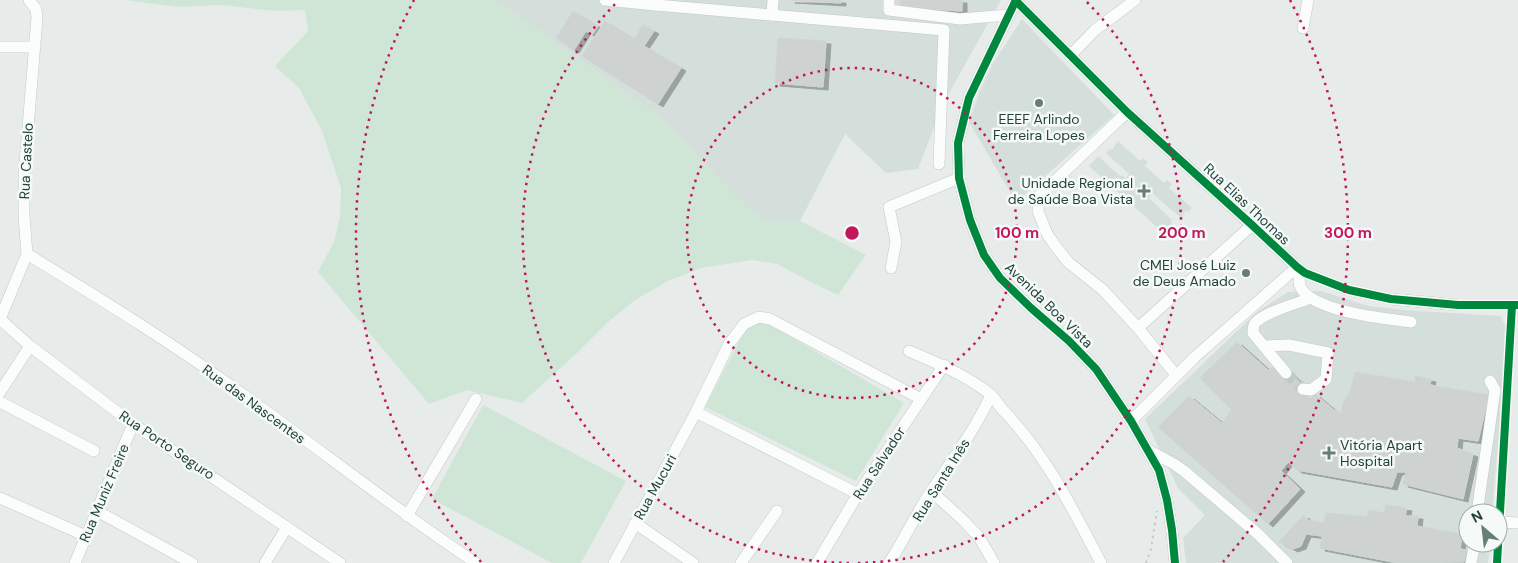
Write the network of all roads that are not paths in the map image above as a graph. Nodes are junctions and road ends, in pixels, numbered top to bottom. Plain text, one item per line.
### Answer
1 (29, 0) edge
2 (605, 0) edge
3 (773, 0) edge
4 (889, 0) edge
5 (1016, 0) edge
6 (1135, 0) edge
7 (1308, 0) edge
8 (656, 3) edge
9 (1009, 15) junction
10 (772, 16) junction
11 (960, 19) junction
12 (1303, 28) dead end
13 (944, 30) junction
14 (0, 47) edge
15 (35, 48) junction
16 (1070, 56) junction
17 (1127, 112) junction
18 (939, 164) dead end
19 (958, 178) junction
20 (1252, 225) junction
21 (27, 254) junction
22 (891, 268) dead end
23 (1300, 269) junction
24 (1312, 298) junction
25 (1518, 305) edge
26 (1374, 316) junction
27 (0, 319) edge
28 (1411, 322) dead end
29 (1396, 323) dead end
30 (1138, 328) junction
31 (30, 346) junction
32 (1266, 346) junction
33 (909, 351) dead end
34 (944, 365) junction
35 (1286, 373) tunnel mouth
36 (1176, 375) junction
37 (1490, 381) dead end
38 (1303, 389) dead end
39 (0, 392) edge
40 (992, 396) junction
41 (476, 399) dead end
42 (921, 399) junction
43 (0, 402) edge
44 (696, 412) junction
45 (1131, 421) junction
46 (133, 424) junction
47 (1147, 450) junction
48 (94, 451) dead end
49 (931, 491) junction
50 (858, 494) junction
51 (0, 498) edge
52 (1478, 503) edge
53 (777, 510) dead end
54 (96, 511) junction
55 (407, 516) junction
56 (636, 523) junction
57 (287, 527) junction
58 (86, 536) junction
59 (75, 563) edge
60 (192, 563) edge
61 (265, 563) edge
62 (340, 563) edge
63 (476, 563) edge
64 (614, 563) edge
65 (693, 563) edge
66 (741, 563) edge
67 (817, 563) edge
68 (889, 563) edge
69 (994, 563) edge
70 (1100, 563) edge
71 (1175, 563) edge
72 (1287, 563) edge

1 - 15 street, Rua Castelo
2 - 8 street
3 - 10 street
4 - 11 street
5 - 9 street, Avenida Boa Vista
5 - 16 street, Rua Elias Thomas
6 - 16 street
7 - 12 street
8 - 10 street
9 - 11 street
9 - 19 street, Avenida Boa Vista
10 - 13 street
11 - 13 street
13 - 18 street
14 - 15 street
15 - 21 street, Rua Castelo
16 - 17 street, Rua Elias Thomas
17 - 20 street, Rua Elias Thomas
17 - 30 street
19 - 22 street
19 - 45 street, Avenida Boa Vista
20 - 23 street, Rua Elias Thomas
20 - 30 street
21 - 27 street, Rua Castelo
21 - 55 street, Rua das Nascentes
23 - 24 street
23 - 25 street, Rua Elias Thomas
23 - 36 street
24 - 26 street
24 - 32 street
26 - 28 street
26 - 29 street
27 - 31 street, Rua Porto Seguro
30 - 36 street
31 - 39 street
31 - 46 street, Rua Porto Seguro
32 - 35 street
32 - 38 street
33 - 34 street
34 - 40 street
34 - 42 street, Rua Salvador
36 - 45 street
37 - 52 street
40 - 49 street, Rua Santa Inês
40 - 70 street
41 - 55 street
42 - 44 street, Rua Mucuri
42 - 50 street, Rua Salvador
43 - 48 street
44 - 50 street
44 - 56 street, Rua Mucuri
45 - 47 street, Avenida Boa Vista
46 - 54 street, Rua Muniz Freire
46 - 57 street, Rua Porto Seguro
47 - 71 street, Avenida Boa Vista
47 - 72 street
49 - 68 street, Rua Santa Inês
49 - 69 street
50 - 67 street, Rua Salvador
51 - 58 street
53 - 66 street
54 - 58 street, Rua Muniz Freire
54 - 60 street
55 - 63 street, Rua das Nascentes
56 - 64 street, Rua Mucuri
56 - 65 street
57 - 61 street
57 - 62 street, Rua Porto Seguro
58 - 59 street, Rua Muniz Freire

